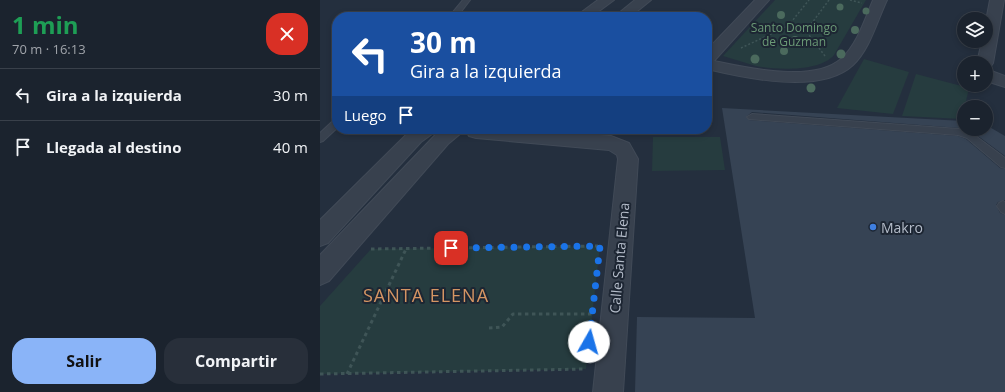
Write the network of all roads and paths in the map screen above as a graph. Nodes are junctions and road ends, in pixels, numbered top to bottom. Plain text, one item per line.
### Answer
1 (467, 0) edge
2 (608, 0) edge
3 (624, 0) edge
4 (644, 0) edge
5 (762, 0) edge
6 (809, 0) edge
7 (829, 0) edge
8 (850, 0) edge
9 (866, 0) edge
10 (880, 0) edge
11 (997, 0) edge
12 (457, 12) edge
13 (590, 12) edge
14 (607, 12) edge
15 (628, 12) edge
16 (790, 24) junction
17 (808, 29) junction
18 (737, 50) dead end
19 (712, 53) edge
20 (986, 56) edge
21 (829, 61) dead end
22 (712, 65) edge
23 (993, 78) edge
24 (1005, 82) edge
25 (752, 117) dead end
26 (332, 127) edge
27 (418, 134) edge
28 (447, 134) edge
29 (510, 134) edge
30 (320, 139) edge
31 (1005, 164) edge
32 (320, 236) edge
33 (371, 249) dead end
34 (406, 249) junction
35 (600, 253) dead end
36 (320, 273) edge
37 (594, 306) dead end
38 (593, 314) junction
39 (592, 322) dead end
40 (489, 328) dead end
41 (587, 361) dead end
42 (320, 374) edge
43 (347, 374) junction
44 (608, 392) edge

1 - 12 lane
2 - 13 street
3 - 14 street
4 - 15 street
5 - 19 street
6 - 16 path
7 - 17 path
8 - 9 path
10 - 22 street
11 - 20 street
16 - 17 path
16 - 18 path
17 - 21 path
23 - 24 street
25 - 31 lane
26 - 30 lane
27 - 32 street
28 - 36 street
29 - 44 street, Calle Santa Elena
33 - 34 path
34 - 35 path
34 - 43 path
37 - 38 path
38 - 39 path
38 - 40 path
41 - 43 path
42 - 43 path

